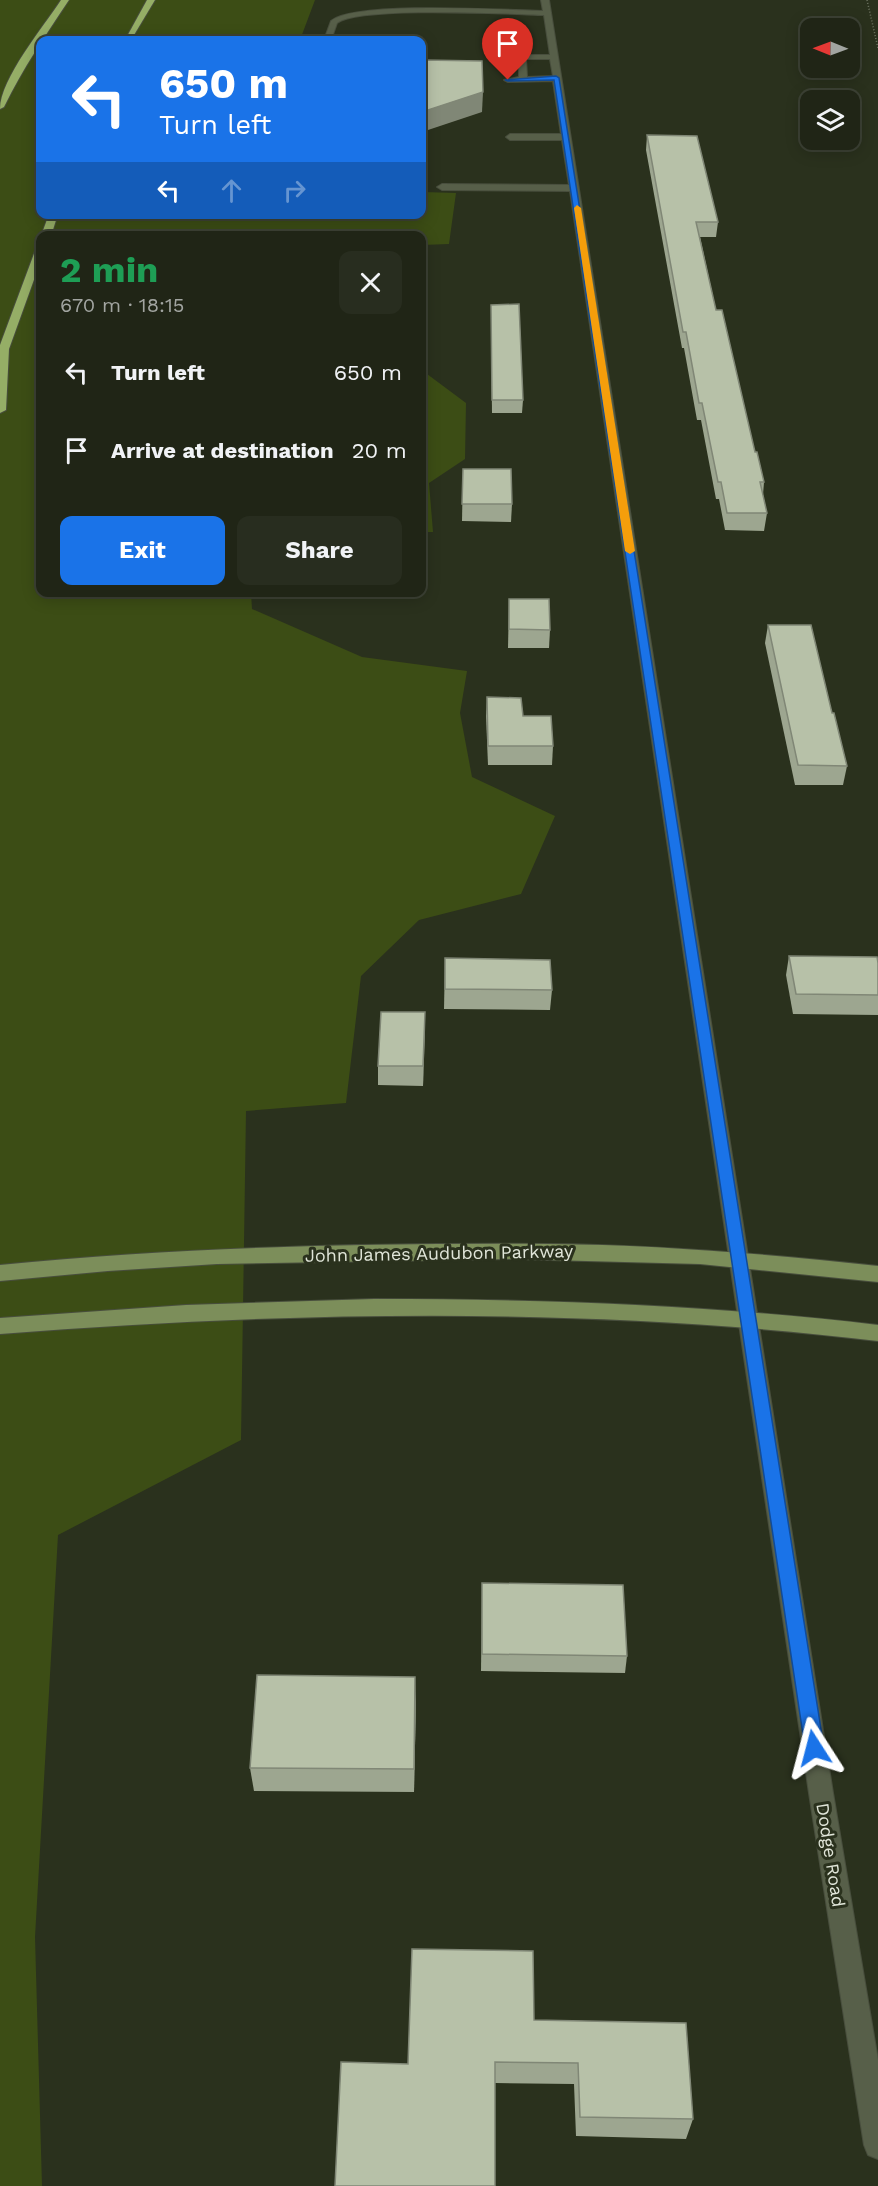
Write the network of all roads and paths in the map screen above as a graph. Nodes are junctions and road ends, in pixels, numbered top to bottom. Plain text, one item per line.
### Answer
1 (65, 0) edge
2 (151, 0) edge
3 (867, 0) edge
4 (546, 7) edge
5 (41, 36) edge
6 (130, 36) edge
7 (329, 36) edge
8 (36, 44) edge
9 (878, 48) edge
10 (553, 57) junction
11 (523, 78) junction
12 (556, 78) junction
13 (508, 80) dead end
14 (0, 107) edge
15 (510, 137) dead end
16 (566, 137) junction
17 (442, 187) dead end
18 (574, 188) junction
19 (36, 262) edge
20 (2, 355) edge
21 (0, 410) edge
22 (739, 1259) junction
23 (0, 1273) edge
24 (878, 1274) edge
25 (748, 1319) junction
26 (0, 1326) edge
27 (878, 1333) edge
28 (878, 2145) edge

1 - 5 highway
2 - 6 highway
3 - 9 path
4 - 7 street
4 - 10 street, Dodge Road
8 - 14 highway
10 - 11 street
10 - 12 street, Dodge Road
11 - 12 street
11 - 13 street
12 - 16 street, Dodge Road
15 - 16 street
16 - 18 street, Dodge Road
17 - 18 street
18 - 22 street, Dodge Road
19 - 20 highway
20 - 21 highway
22 - 23 main road, John James Audubon Parkway
22 - 24 main road, John James Audubon Parkway
22 - 25 street, Dodge Road
25 - 26 main road
25 - 27 main road
25 - 28 street, Dodge Road

